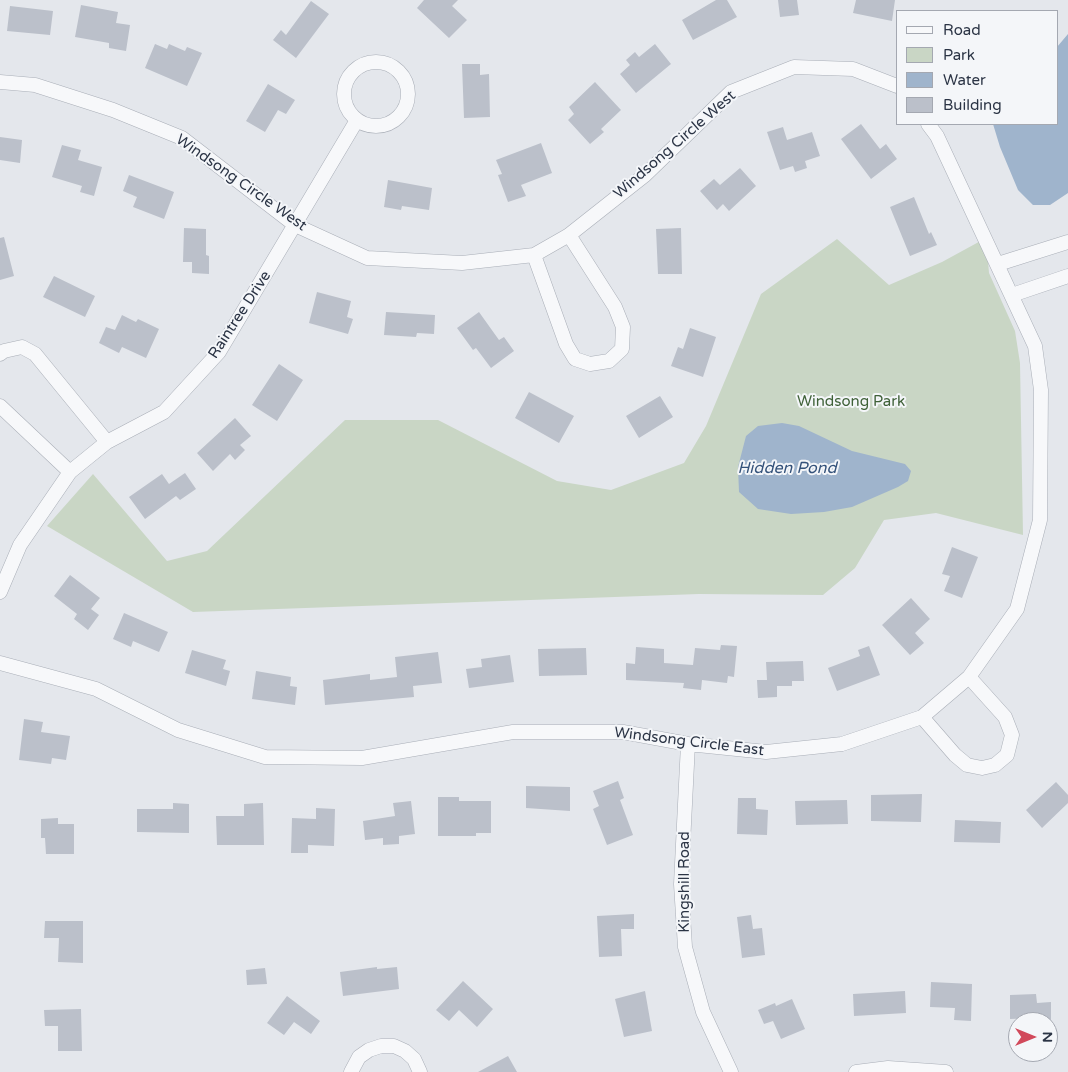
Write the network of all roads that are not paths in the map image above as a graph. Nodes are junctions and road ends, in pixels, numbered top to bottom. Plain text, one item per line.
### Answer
1 (0, 82) edge
2 (896, 86) edge
3 (357, 120) junction
4 (929, 125) edge
5 (295, 225) junction
6 (569, 235) junction
7 (1068, 242) edge
8 (534, 255) junction
9 (998, 264) junction
10 (1068, 276) edge
11 (1012, 295) junction
12 (0, 354) edge
13 (0, 406) edge
14 (106, 442) junction
15 (70, 472) junction
16 (0, 592) edge
17 (0, 663) edge
18 (969, 677) junction
19 (922, 717) junction
20 (688, 744) junction
21 (351, 1072) edge
22 (420, 1072) edge
23 (730, 1072) edge
24 (856, 1072) edge
25 (946, 1072) edge

1 - 5 street, Windsong Circle West
2 - 6 street, Windsong Circle West
3 - 3 street
3 - 5 street, Raintree Drive
4 - 9 street
5 - 8 street, Windsong Circle West
5 - 14 street, Raintree Drive
6 - 8 street, Windsong Circle West
6 - 8 street
7 - 9 street
9 - 11 street, Windsong Circle East
10 - 11 street
11 - 18 street, Windsong Circle East
12 - 14 street
13 - 15 street
14 - 15 street, Raintree Drive
15 - 16 street, Raintree Drive
17 - 20 street, Windsong Circle East
18 - 19 street, Windsong Circle East
18 - 19 street
19 - 20 street, Windsong Circle East
20 - 23 street, Kingshill Road
21 - 22 street
24 - 25 street

